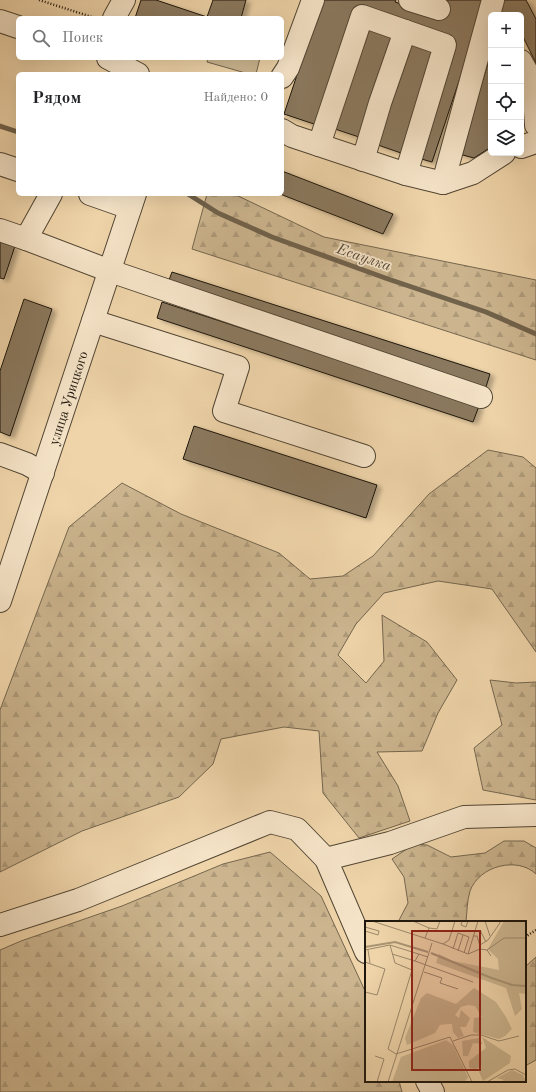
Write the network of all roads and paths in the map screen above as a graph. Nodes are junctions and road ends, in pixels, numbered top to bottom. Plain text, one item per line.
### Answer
1 (38, 0) edge
2 (124, 0) edge
3 (313, 0) edge
4 (410, 0) edge
5 (493, 0) edge
6 (439, 9) dead end
7 (89, 16) edge
8 (115, 16) edge
9 (0, 21) edge
10 (16, 26) edge
11 (405, 31) junction
12 (487, 37) edge
13 (112, 60) edge
14 (524, 66) edge
15 (134, 72) edge
16 (284, 74) edge
17 (536, 117) edge
18 (284, 131) edge
19 (536, 142) edge
20 (319, 145) junction
21 (524, 146) edge
22 (499, 156) edge
23 (364, 160) junction
24 (0, 164) edge
25 (16, 169) edge
26 (406, 174) junction
27 (443, 183) junction
28 (50, 196) edge
29 (102, 196) edge
30 (132, 201) edge
31 (0, 230) edge
32 (26, 239) junction
33 (110, 271) junction
34 (93, 321) junction
35 (481, 397) dead end
36 (0, 454) edge
37 (364, 456) dead end
38 (43, 474) junction
39 (0, 601) edge
40 (536, 815) edge
41 (326, 859) junction
42 (0, 925) edge
43 (536, 930) edge
44 (526, 936) edge
45 (365, 950) edge
46 (428, 1082) edge
47 (433, 1092) edge

1 - 7 path
2 - 8 street
3 - 16 street
4 - 6 street
5 - 12 street
9 - 10 street
11 - 20 street
11 - 23 street
11 - 26 street
12 - 27 street
13 - 15 street
14 - 17 street
18 - 20 street
19 - 21 street
20 - 23 street
22 - 27 street
23 - 26 street
24 - 25 street
26 - 27 street
28 - 32 street
29 - 30 street
30 - 33 street, улица Урицкого
31 - 32 street
32 - 33 street
33 - 34 street, улица Урицкого
33 - 35 street
34 - 37 street
34 - 38 street, улица Урицкого
36 - 38 street
38 - 39 street, улица Урицкого
40 - 41 street
41 - 42 street
41 - 45 street
43 - 44 path
46 - 47 street

